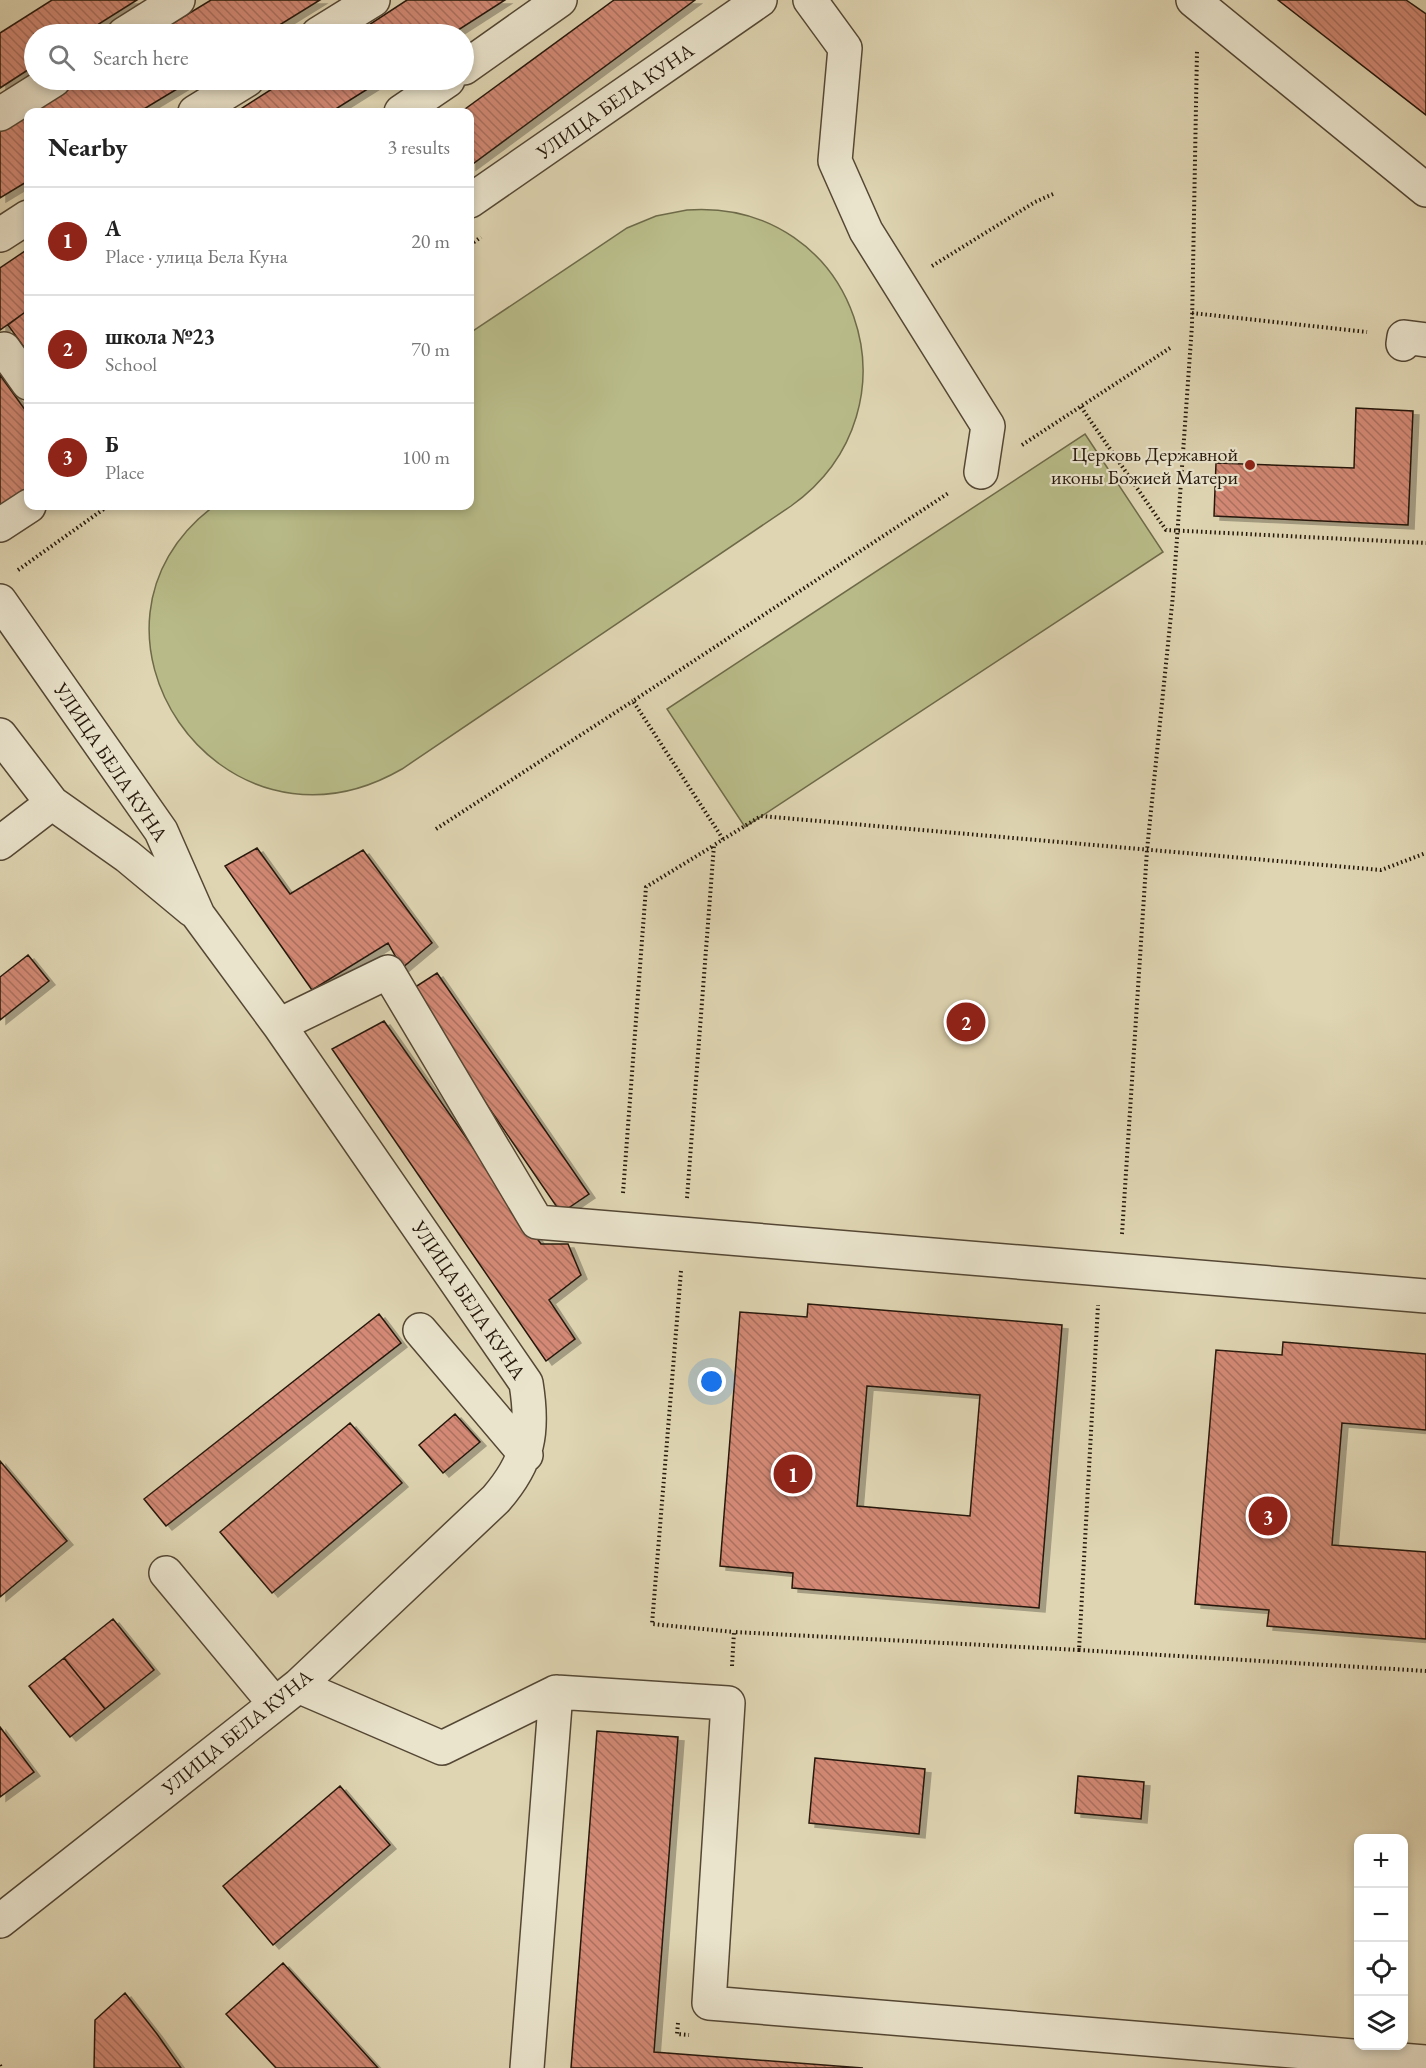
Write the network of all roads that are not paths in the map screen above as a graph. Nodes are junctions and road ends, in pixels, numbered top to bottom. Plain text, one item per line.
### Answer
1 (178, 0) edge
2 (373, 0) edge
3 (560, 0) edge
4 (760, 0) edge
5 (810, 0) edge
6 (1198, 2) edge
7 (140, 24) edge
8 (334, 24) edge
9 (474, 61) edge
10 (38, 90) edge
11 (231, 90) edge
12 (433, 90) edge
13 (202, 108) edge
14 (407, 108) edge
15 (0, 114) edge
16 (1426, 190) edge
17 (474, 198) edge
18 (24, 221) edge
19 (0, 236) edge
20 (4, 349) dead end
21 (24, 377) edge
22 (981, 472) road end
23 (24, 509) edge
24 (0, 525) edge
25 (4, 588) edge
26 (0, 735) edge
27 (52, 803) junction
28 (0, 843) edge
29 (198, 915) junction
30 (279, 1025) junction
31 (1426, 1296) edge
32 (420, 1330) dead end
33 (526, 1455) junction
34 (166, 1573) dead end
35 (556, 1692) junction
36 (286, 1695) junction
37 (0, 1921) edge
38 (1426, 2062) edge
39 (526, 2068) edge

1 - 7 street
2 - 8 street
3 - 9 street
4 - 17 street, УЛИЦА БЕЛА КУНА
5 - 22 street
6 - 16 street
10 - 15 street
11 - 13 street
12 - 14 street
18 - 19 street
20 - 21 street
23 - 24 street
25 - 29 street, УЛИЦА БЕЛА КУНА
26 - 27 street
27 - 28 street
27 - 29 street
29 - 30 street, УЛИЦА БЕЛА КУНА
30 - 31 street
30 - 33 street, УЛИЦА БЕЛА КУНА
32 - 33 street
33 - 36 street, УЛИЦА БЕЛА КУНА
34 - 36 street
35 - 36 street
35 - 38 street
35 - 39 street
36 - 37 street, УЛИЦА БЕЛА КУНА

